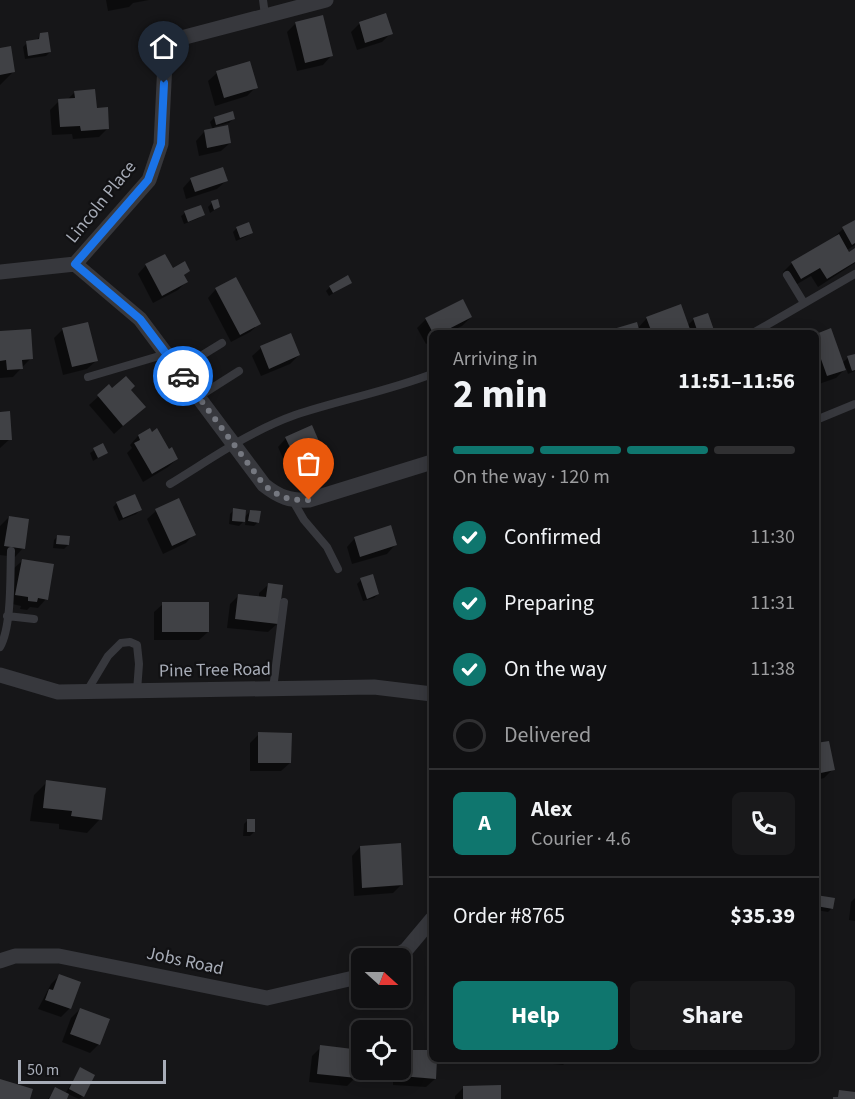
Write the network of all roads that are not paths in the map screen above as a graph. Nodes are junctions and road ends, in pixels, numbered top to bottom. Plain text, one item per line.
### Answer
1 (326, 0) edge
2 (264, 8) edge
3 (75, 264) junction
4 (0, 272) edge
5 (855, 274) edge
6 (787, 275) dead end
7 (804, 303) junction
8 (758, 330) edge
9 (222, 343) dead end
10 (166, 354) junction
11 (178, 370) junction
12 (239, 371) dead end
13 (429, 375) edge
14 (88, 377) dead end
15 (198, 397) junction
16 (855, 404) edge
17 (819, 419) edge
18 (233, 443) junction
19 (429, 463) edge
20 (170, 483) dead end
21 (293, 501) junction
22 (11, 550) dead end
23 (338, 569) dead end
24 (284, 602) dead end
25 (7, 616) junction
26 (34, 619) dead end
27 (0, 647) edge
28 (0, 675) edge
29 (273, 689) junction
30 (86, 691) junction
31 (137, 691) junction
32 (429, 693) edge
33 (429, 923) edge
34 (408, 948) edge
35 (0, 961) edge
36 (351, 979) edge

1 - 2 street, Lincoln Place
2 - 3 street, Lincoln Place
3 - 4 street
3 - 10 street
5 - 7 lane
6 - 7 lane
7 - 8 lane
9 - 11 lane
10 - 11 street
10 - 14 lane
11 - 15 street
12 - 15 lane
13 - 18 lane
15 - 18 street
16 - 17 lane
18 - 20 lane
18 - 21 street
19 - 21 street
21 - 23 lane
22 - 25 lane
24 - 29 lane
25 - 26 lane
25 - 27 lane
28 - 30 street, Pine Tree Road
29 - 31 street, Pine Tree Road
29 - 32 street, Pine Tree Road
30 - 31 street, Pine Tree Road
30 - 31 lane
33 - 34 street
35 - 36 street, Jobs Road

